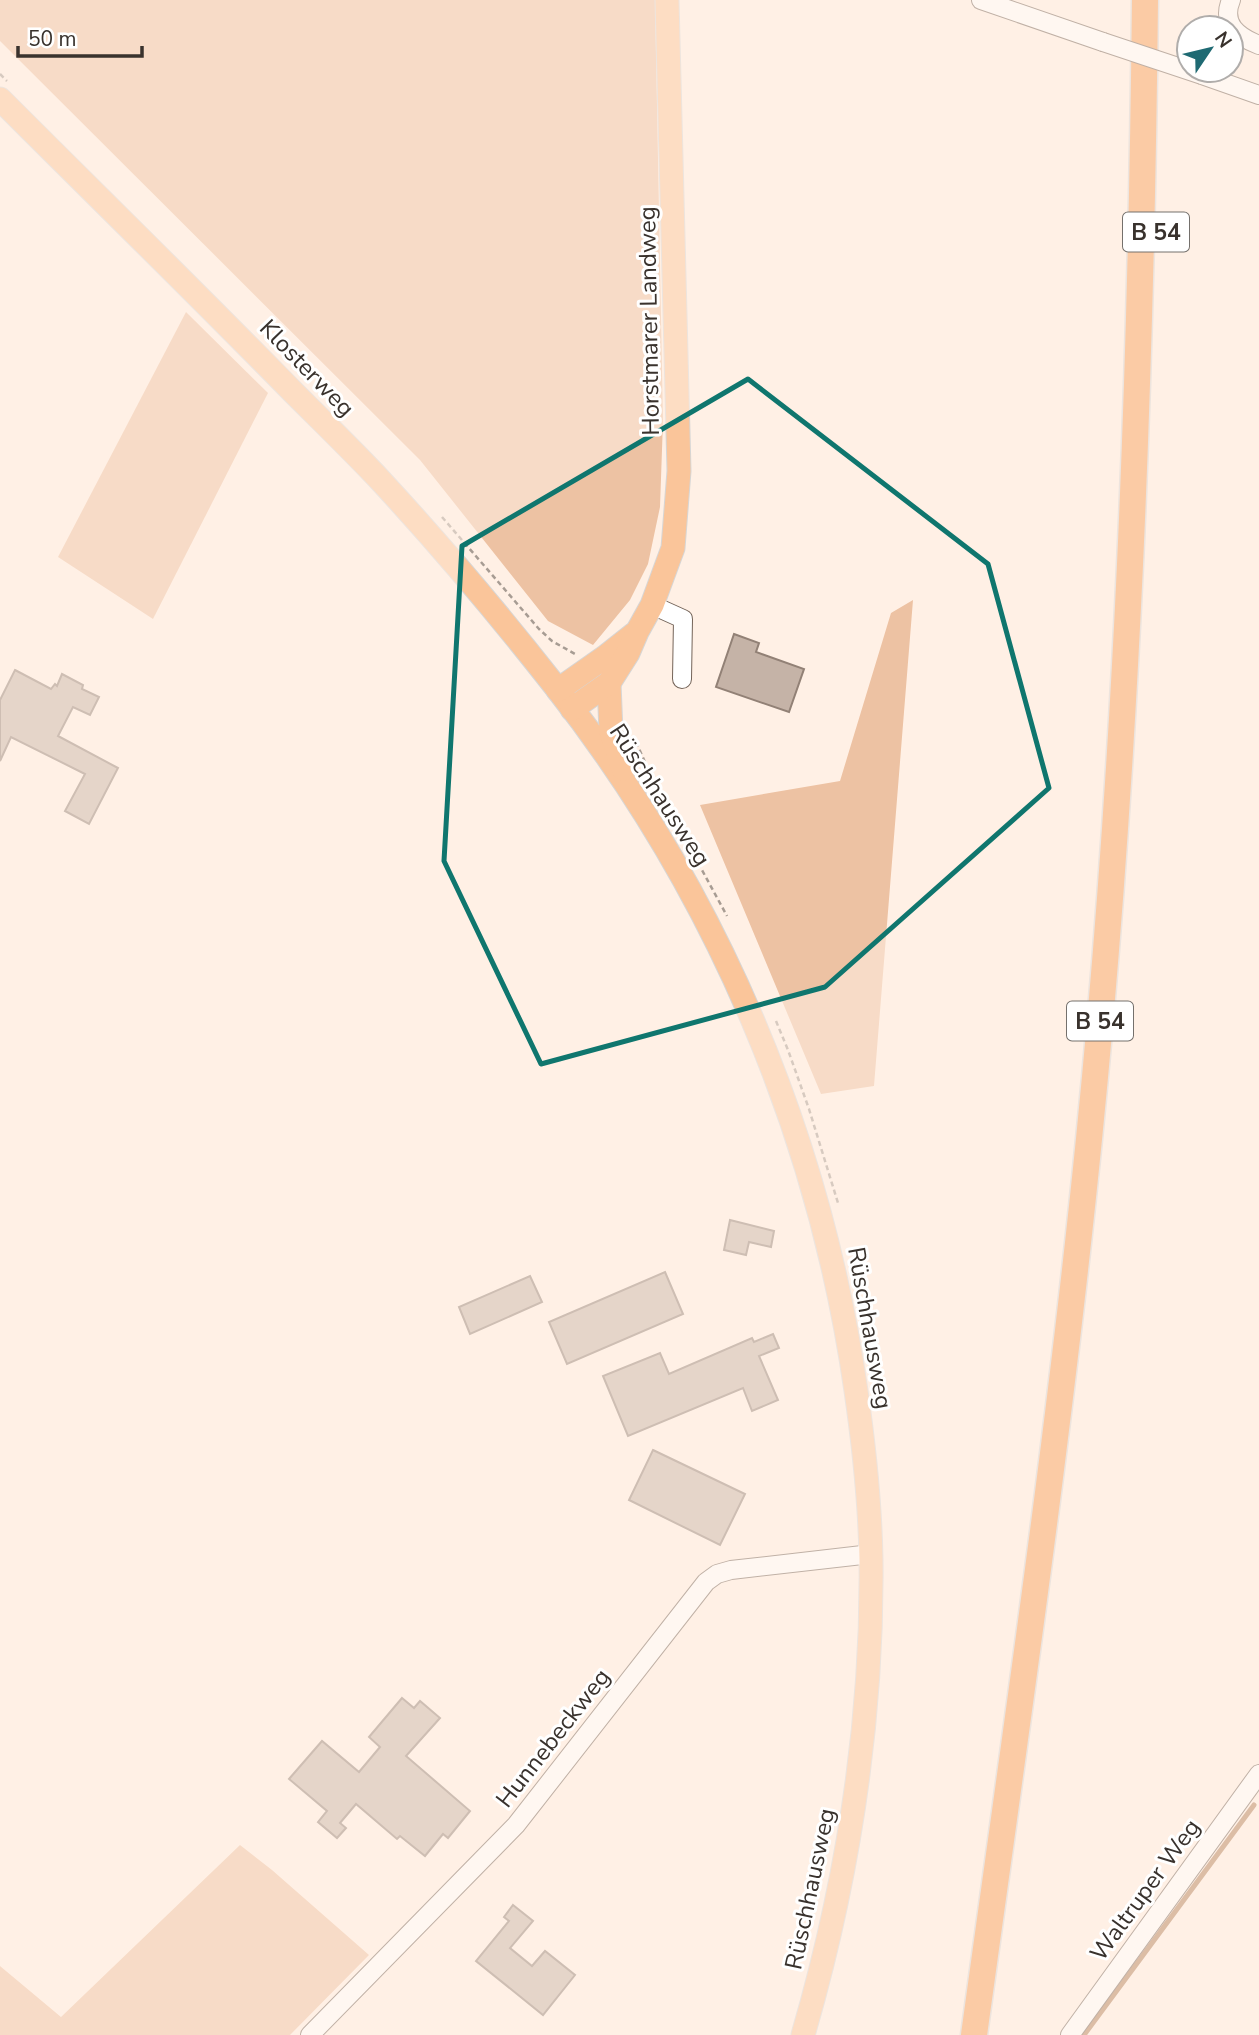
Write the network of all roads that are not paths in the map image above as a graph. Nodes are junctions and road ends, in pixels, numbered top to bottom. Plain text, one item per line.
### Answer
1 (667, 0) edge
2 (981, 0) edge
3 (1145, 0) edge
4 (1161, 0) edge
5 (1231, 0) edge
6 (1259, 45) edge
7 (1259, 95) edge
8 (0, 99) edge
9 (652, 605) junction
10 (636, 632) junction
11 (682, 680) dead end
12 (609, 683) junction
13 (558, 690) junction
14 (572, 709) junction
15 (635, 800) junction
16 (871, 1554) junction
17 (1259, 1774) edge
18 (310, 2035) edge
19 (803, 2035) edge
20 (974, 2035) edge
21 (989, 2035) edge
22 (1070, 2035) edge

1 - 9 main road, Horstmarer Landweg
2 - 7 street, bridge
3 - 20 highway, B 54
4 - 21 highway, B 54
5 - 6 street
8 - 13 main road, Klosterweg
9 - 10 main road, Horstmarer Landweg
9 - 11 street
10 - 12 main road, Horstmarer Landweg
10 - 13 main road, Horstmarer Landweg
12 - 14 main road, Horstmarer Landweg
12 - 15 main road
13 - 14 main road, Rüschhausweg
14 - 15 main road, Rüschhausweg
15 - 16 main road, Rüschhausweg
16 - 18 street, Hunnebeckweg
16 - 19 main road, Rüschhausweg
17 - 22 street, Waltruper Weg

